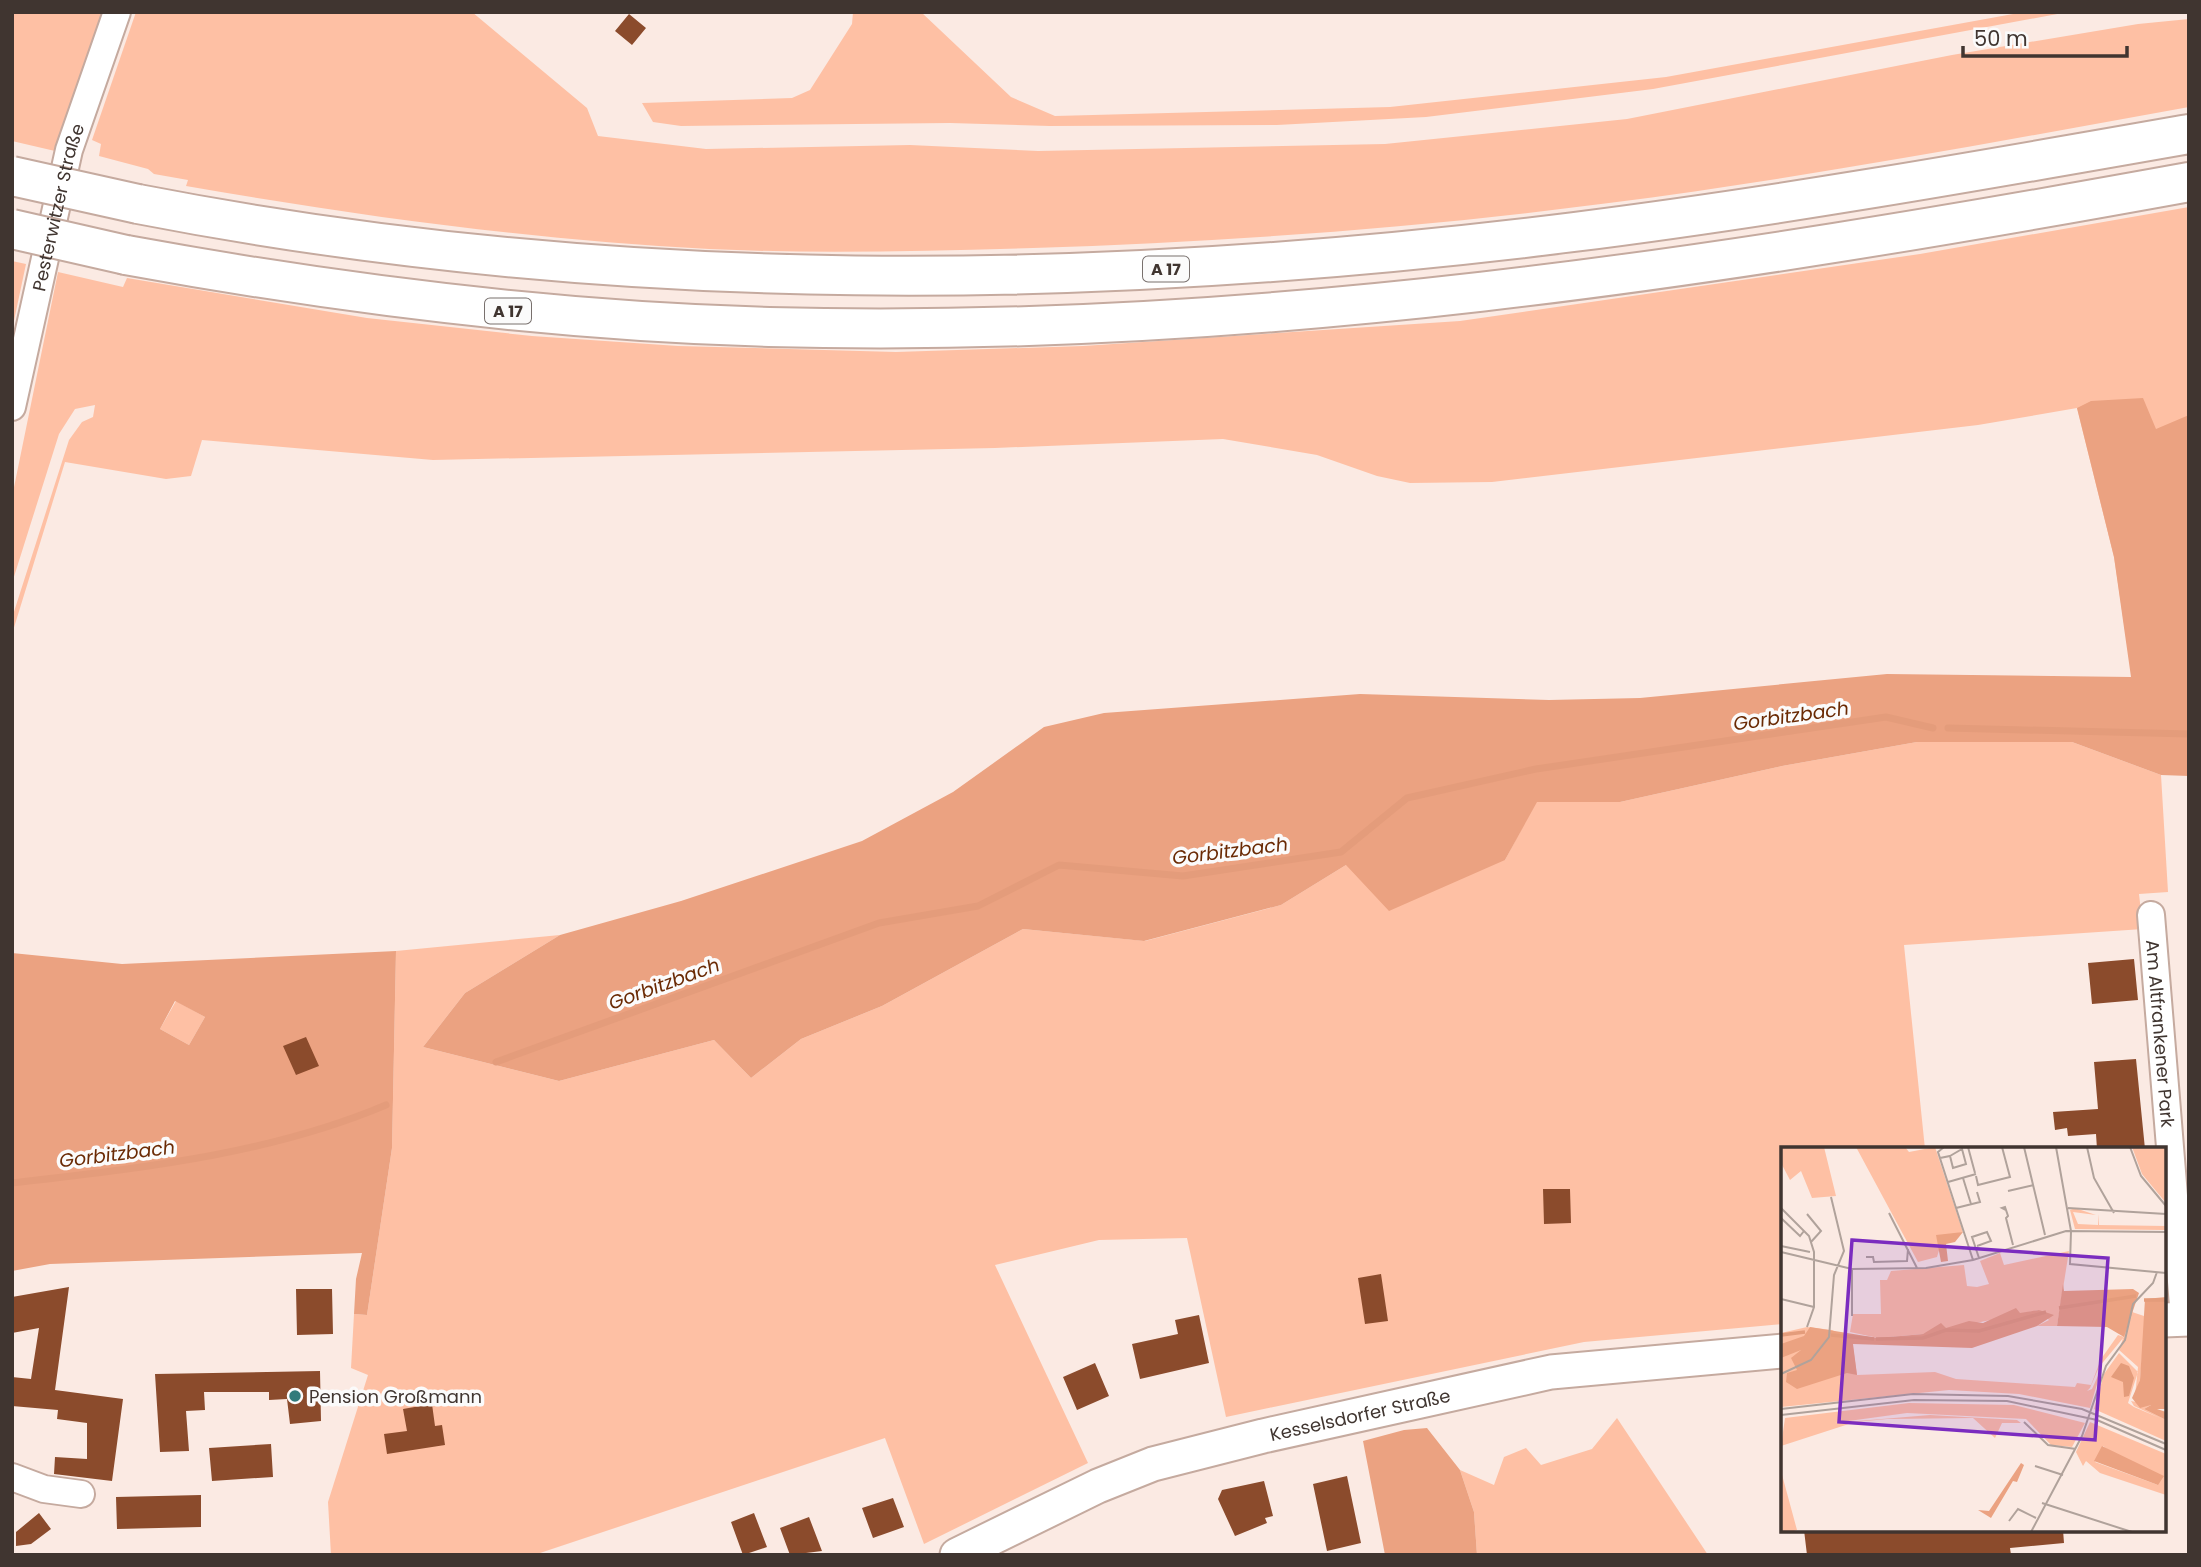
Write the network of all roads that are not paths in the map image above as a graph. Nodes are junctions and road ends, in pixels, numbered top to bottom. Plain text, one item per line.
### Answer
1 (117, 12) edge
2 (2189, 134) edge
3 (12, 176) edge
4 (2189, 182) edge
5 (12, 229) edge
6 (12, 407) edge
7 (2151, 915) dead end
8 (2179, 1319) edge
9 (1781, 1351) edge
10 (12, 1477) edge
11 (80, 1494) dead end
12 (957, 1555) edge

1 - 6 street, Pesterwitzer Straße
2 - 3 highway, A 17, bridge
4 - 5 highway, A 17, bridge
7 - 8 street, Am Altfrankener Park
9 - 12 main road, Kesselsdorfer Straße
10 - 11 street

